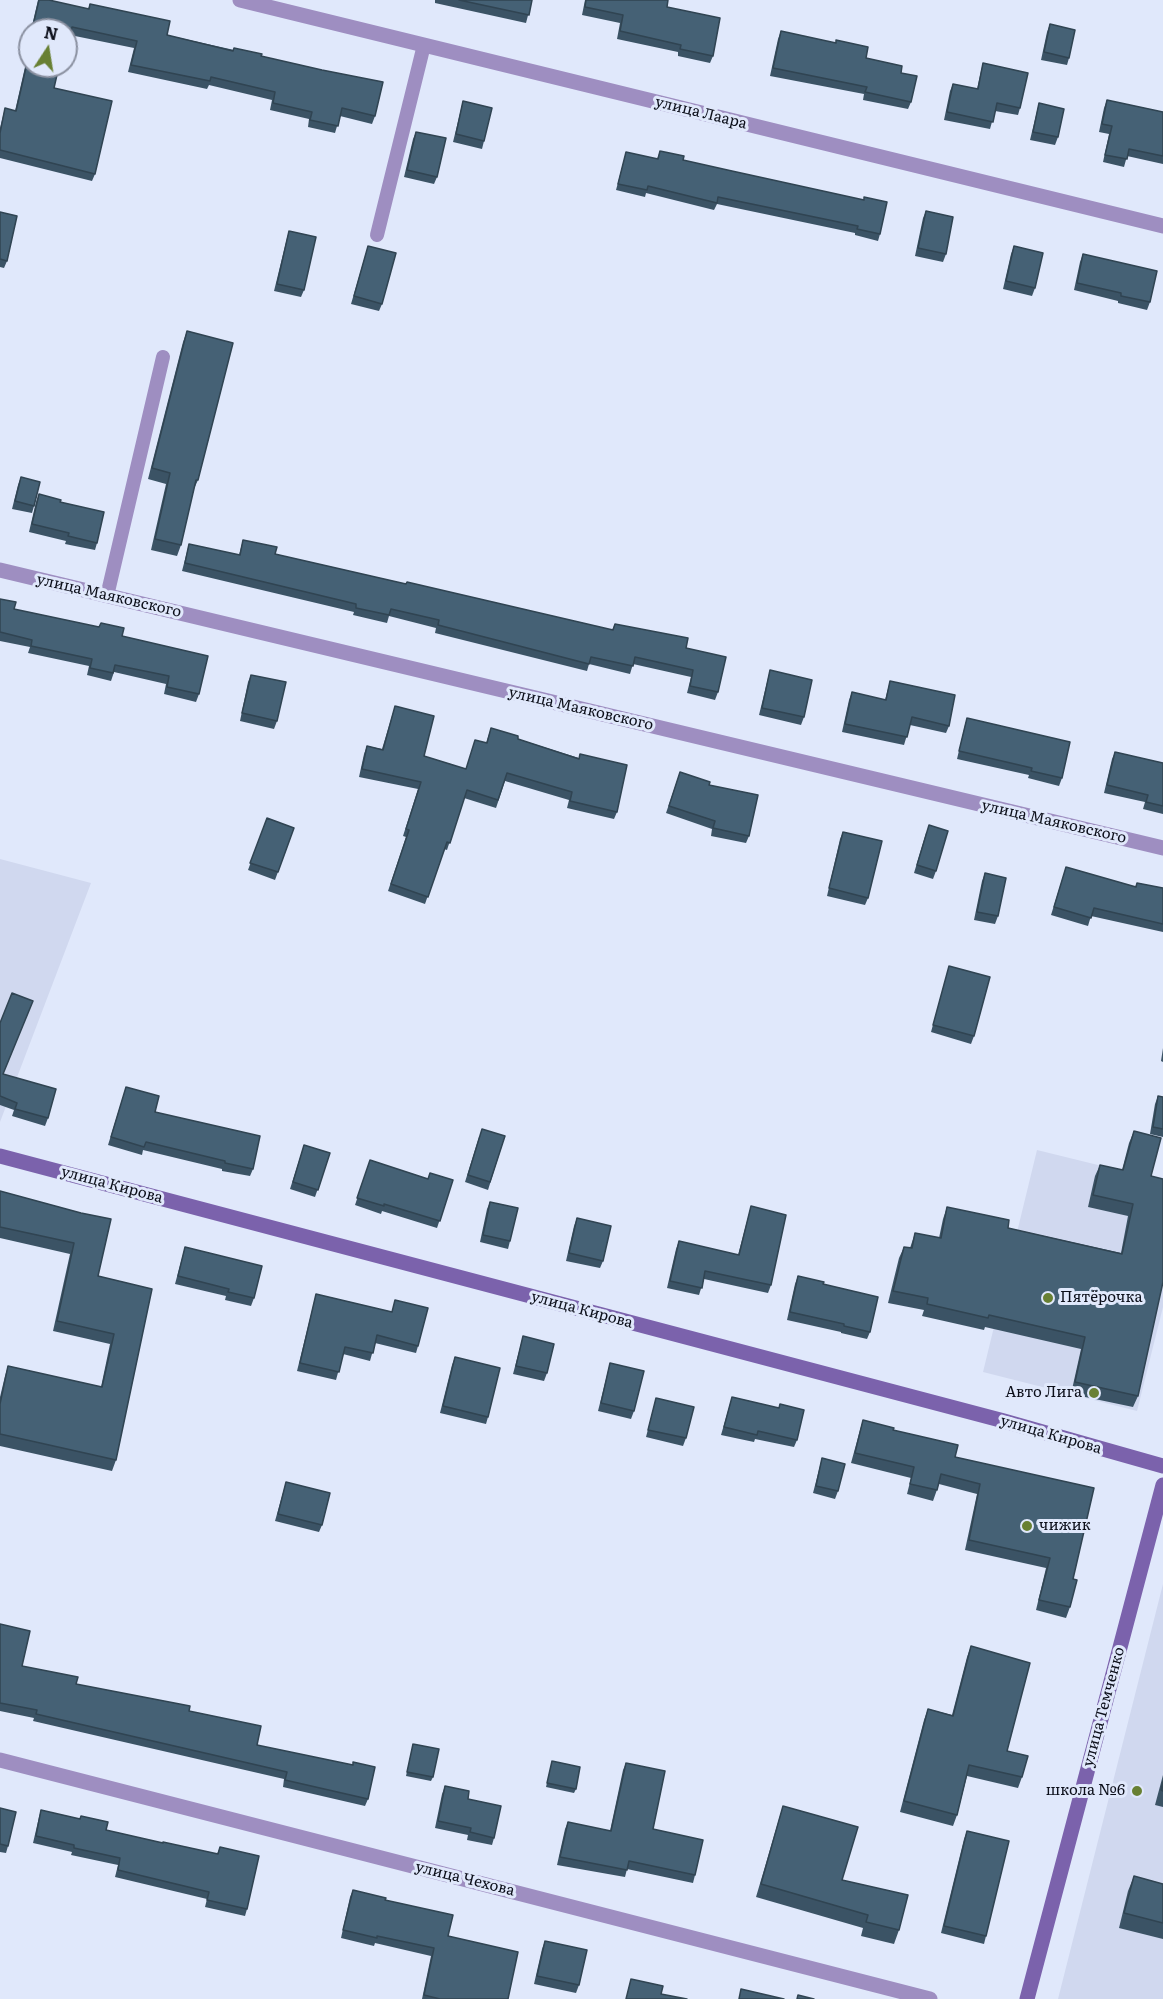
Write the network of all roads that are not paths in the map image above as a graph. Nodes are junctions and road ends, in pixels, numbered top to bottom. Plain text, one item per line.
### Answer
1 (240, 0) edge
2 (424, 45) junction
3 (1163, 226) edge
4 (377, 235) dead end
5 (164, 357) dead end
6 (0, 570) edge
7 (107, 596) junction
8 (1163, 848) edge
9 (0, 1155) edge
10 (1163, 1466) edge
11 (1163, 1485) edge
12 (0, 1760) edge
13 (930, 1999) edge
14 (1026, 1999) edge

1 - 2 street, улица Лаара
2 - 3 street, улица Лаара
2 - 4 lane
5 - 7 lane
6 - 7 street, улица Маяковского
7 - 8 street, улица Маяковского
9 - 10 main road, улица Кирова
11 - 14 main road, улица Темченко
12 - 13 street, улица Чехова

